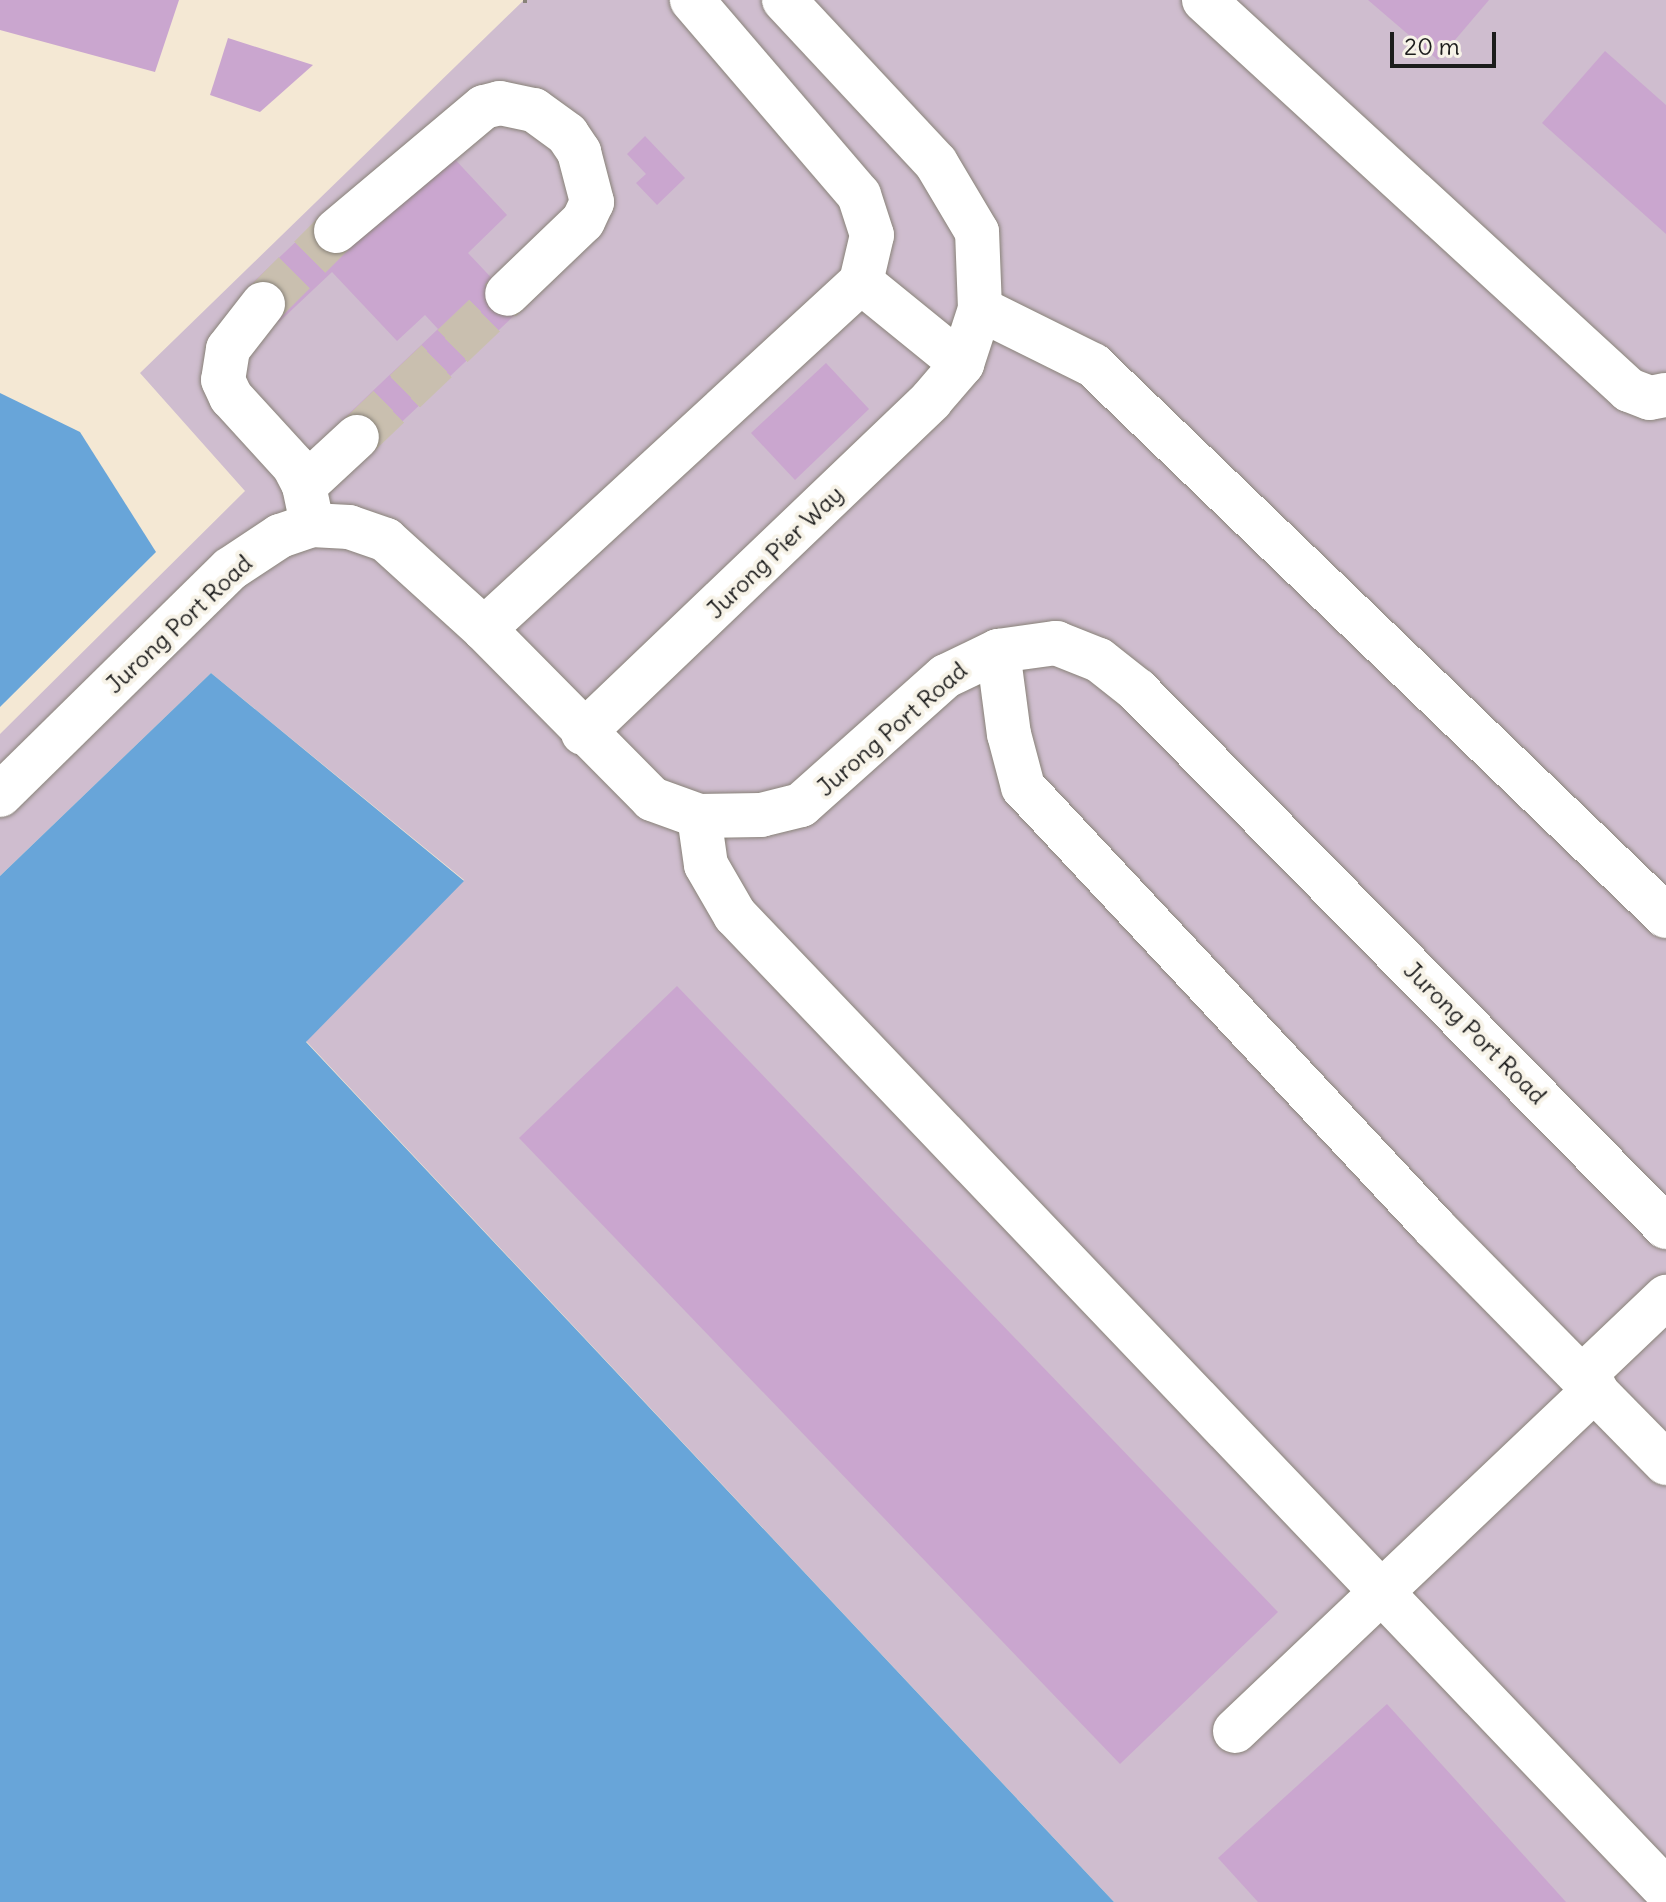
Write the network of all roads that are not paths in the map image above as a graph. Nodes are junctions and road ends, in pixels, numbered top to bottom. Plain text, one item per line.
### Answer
1 (692, 0) edge
2 (784, 0) edge
3 (1204, 0) edge
4 (336, 231) tunnel mouth
5 (861, 282) junction
6 (507, 294) tunnel mouth
7 (263, 304) tunnel mouth
8 (980, 309) junction
9 (962, 364) junction
10 (1666, 395) edge
11 (357, 437) tunnel mouth
12 (308, 506) junction
13 (484, 629) junction
14 (998, 651) junction
15 (583, 733) junction
16 (0, 795) edge
17 (699, 816) junction
18 (1666, 916) edge
19 (1666, 1227) edge
20 (1666, 1297) edge
21 (1589, 1383) junction
22 (1666, 1463) edge
23 (1382, 1593) junction
24 (1235, 1731) dead end
25 (1666, 1890) edge

1 - 5 street
2 - 8 street, Jurong Pier Way
3 - 10 street
4 - 6 street
5 - 9 street
5 - 13 street
7 - 12 street
8 - 9 street, Jurong Pier Way
8 - 18 street
9 - 15 street, Jurong Pier Way
11 - 12 street
12 - 13 street, Jurong Port Road
12 - 16 street, Jurong Port Road
13 - 15 street, Jurong Port Road
14 - 17 street, Jurong Port Road
14 - 19 street, Jurong Port Road
14 - 21 street
15 - 17 street, Jurong Port Road
17 - 23 street
20 - 21 street
21 - 22 street
21 - 23 street
23 - 24 street
23 - 25 street

